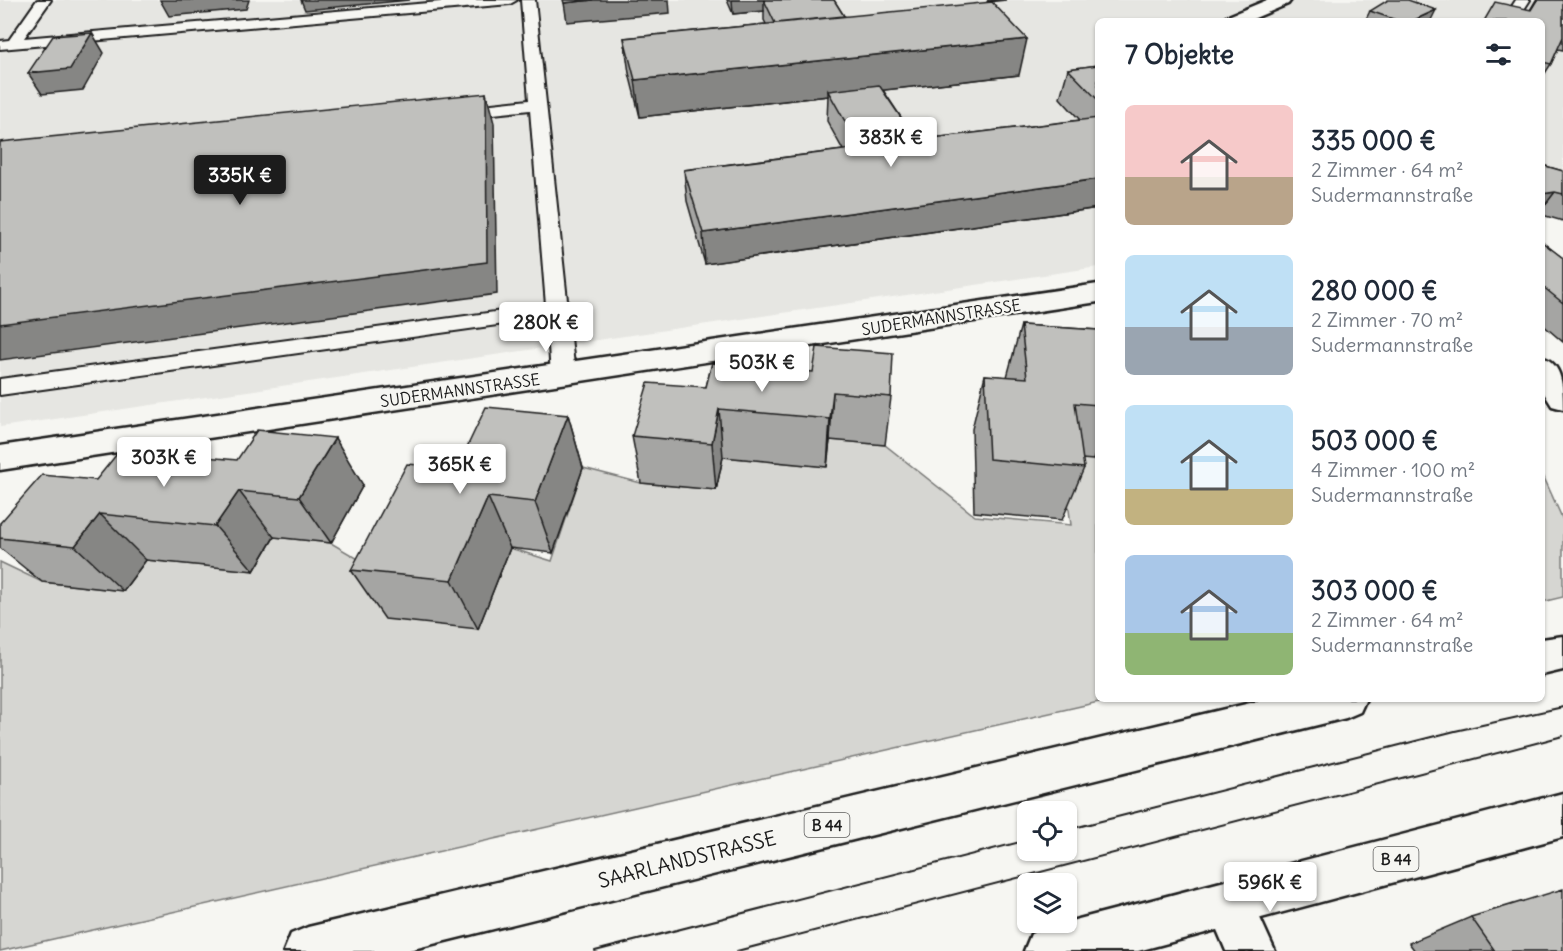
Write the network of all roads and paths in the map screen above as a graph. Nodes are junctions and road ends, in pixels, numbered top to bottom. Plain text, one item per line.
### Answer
1 (44, 0) edge
2 (510, 0) edge
3 (528, 0) edge
4 (1282, 0) edge
5 (1523, 0) edge
6 (1514, 14) edge
7 (1239, 18) edge
8 (6, 45) edge
9 (538, 104) junction
10 (433, 116) edge
11 (1095, 293) edge
12 (557, 310) junction
13 (1545, 372) edge
14 (563, 375) junction
15 (0, 387) edge
16 (1563, 398) edge
17 (0, 458) edge
18 (1563, 652) edge
19 (1545, 656) edge
20 (1334, 702) edge
21 (1563, 814) edge
22 (1229, 904) junction
23 (308, 951) edge
24 (1048, 951) edge
25 (1251, 951) edge

1 - 8 lane
2 - 8 lane
3 - 9 lane
4 - 7 street
5 - 6 lane
9 - 10 lane
9 - 12 lane
11 - 14 street, SUDERMANNSTRASSE
12 - 14 lane
12 - 15 lane
13 - 16 street
14 - 17 street, SUDERMANNSTRASSE
18 - 19 street
20 - 23 street, SAARLANDSTRASSE / B 44
21 - 22 street, B 44
22 - 24 street, B 44
22 - 25 street

